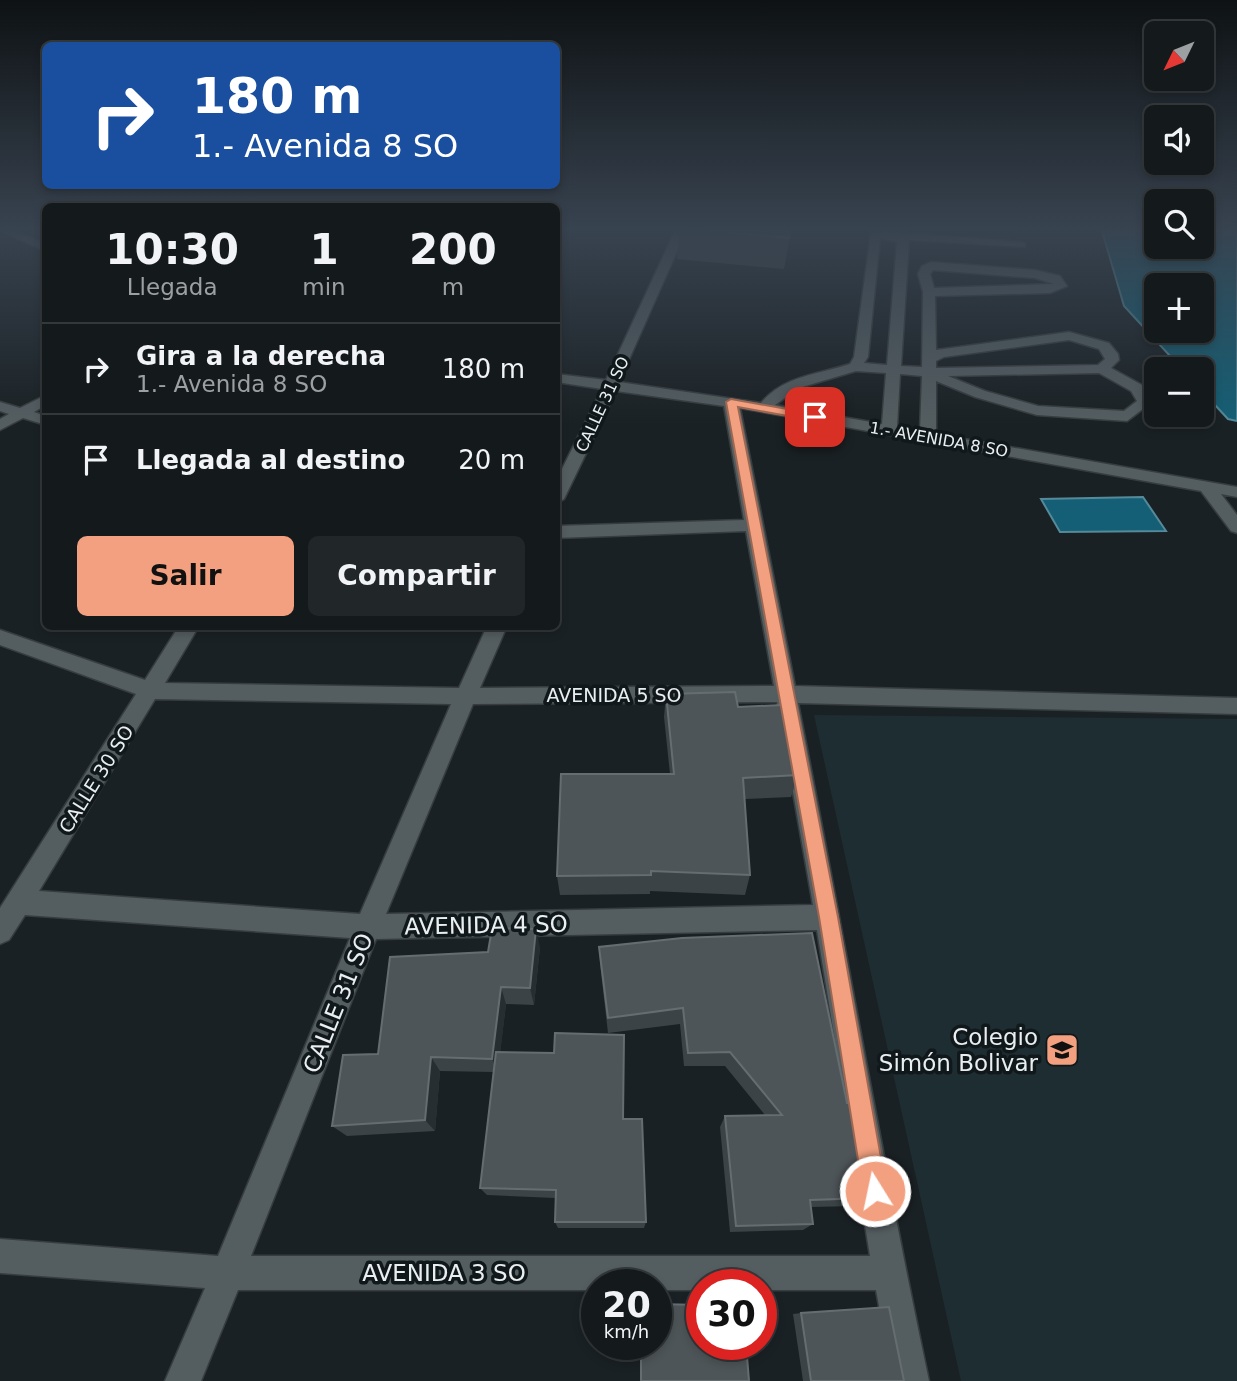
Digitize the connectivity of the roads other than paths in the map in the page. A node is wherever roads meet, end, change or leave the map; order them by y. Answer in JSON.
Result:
{"nodes":[{"id":1,"x":651,"y":295,"type":"edge"},
{"id":2,"x":868,"y":295,"type":"edge"},
{"id":3,"x":900,"y":295,"type":"edge"},
{"id":4,"x":929,"y":295,"type":"edge"},
{"id":5,"x":928,"y":366,"type":"junction"},
{"id":6,"x":855,"y":367,"type":"junction"},
{"id":7,"x":1102,"y":369,"type":"junction"},
{"id":8,"x":895,"y":370,"type":"junction"},
{"id":9,"x":560,"y":380,"type":"edge"},
{"id":10,"x":610,"y":387,"type":"junction"},
{"id":11,"x":42,"y":401,"type":"edge"},
{"id":12,"x":731,"y":402,"type":"junction"},
{"id":13,"x":0,"y":405,"type":"edge"},
{"id":14,"x":765,"y":408,"type":"junction"},
{"id":15,"x":20,"y":414,"type":"junction"},
{"id":16,"x":42,"y":420,"type":"edge"},
{"id":17,"x":0,"y":425,"type":"edge"},
{"id":18,"x":889,"y":430,"type":"junction"},
{"id":19,"x":928,"y":437,"type":"junction"},
{"id":20,"x":1206,"y":486,"type":"junction"},
{"id":21,"x":560,"y":491,"type":"edge"},
{"id":22,"x":1237,"y":492,"type":"edge"},
{"id":23,"x":754,"y":526,"type":"junction"},
{"id":24,"x":1237,"y":527,"type":"edge"},
{"id":25,"x":560,"y":532,"type":"edge"},
{"id":26,"x":187,"y":630,"type":"edge"},
{"id":27,"x":495,"y":630,"type":"edge"},
{"id":28,"x":0,"y":636,"type":"edge"},
{"id":29,"x":152,"y":691,"type":"junction"},
{"id":30,"x":786,"y":694,"type":"junction"},
{"id":31,"x":465,"y":696,"type":"junction"},
{"id":32,"x":1237,"y":706,"type":"edge"},
{"id":33,"x":18,"y":902,"type":"junction"},
{"id":34,"x":828,"y":917,"type":"junction"},
{"id":35,"x":369,"y":927,"type":"junction"},
{"id":36,"x":0,"y":931,"type":"edge"},
{"id":37,"x":0,"y":1256,"type":"edge"},
{"id":38,"x":229,"y":1273,"type":"junction"},
{"id":39,"x":889,"y":1273,"type":"junction"},
{"id":40,"x":183,"y":1381,"type":"edge"},
{"id":41,"x":911,"y":1381,"type":"edge"}],
"edges":[{"from":1,"to":10,"type":"street","name":"CALLE 31 SO"},
{"from":2,"to":6,"type":"street"},
{"from":3,"to":8,"type":"street"},
{"from":4,"to":5,"type":"street"},
{"from":5,"to":7,"type":"street"},
{"from":5,"to":7,"type":"street"},
{"from":5,"to":7,"type":"street"},
{"from":5,"to":8,"type":"street"},
{"from":5,"to":19,"type":"street"},
{"from":6,"to":8,"type":"street"},
{"from":6,"to":14,"type":"street"},
{"from":8,"to":18,"type":"street"},
{"from":9,"to":10,"type":"street","name":"1.- AVENIDA 8 SO"},
{"from":10,"to":12,"type":"street","name":"1.- AVENIDA 8 SO"},
{"from":10,"to":21,"type":"street","name":"CALLE 31 SO"},
{"from":11,"to":15,"type":"street"},
{"from":12,"to":14,"type":"street","name":"1.- AVENIDA 8 SO"},
{"from":12,"to":23,"type":"street"},
{"from":13,"to":15,"type":"street"},
{"from":14,"to":18,"type":"street","name":"1.- AVENIDA 8 SO"},
{"from":15,"to":16,"type":"street"},
{"from":15,"to":17,"type":"street"},
{"from":18,"to":19,"type":"street","name":"1.- AVENIDA 8 SO"},
{"from":19,"to":20,"type":"street","name":"1.- AVENIDA 8 SO"},
{"from":20,"to":22,"type":"street","name":"1.- AVENIDA 8 SO"},
{"from":20,"to":24,"type":"street"},
{"from":23,"to":25,"type":"street"},
{"from":23,"to":30,"type":"street"},
{"from":26,"to":29,"type":"street","name":"CALLE 30 SO"},
{"from":27,"to":31,"type":"street","name":"CALLE 31 SO"},
{"from":28,"to":29,"type":"street","name":"AVENIDA 5 SO"},
{"from":29,"to":31,"type":"street","name":"AVENIDA 5 SO"},
{"from":29,"to":33,"type":"street","name":"CALLE 30 SO"},
{"from":30,"to":31,"type":"street","name":"AVENIDA 5 SO"},
{"from":30,"to":32,"type":"street","name":"AVENIDA 5 SO"},
{"from":30,"to":34,"type":"street"},
{"from":31,"to":35,"type":"street","name":"CALLE 31 SO"},
{"from":33,"to":35,"type":"street","name":"AVENIDA 4 SO"},
{"from":33,"to":36,"type":"street","name":"CALLE 30 SO"},
{"from":34,"to":35,"type":"street","name":"AVENIDA 4 SO"},
{"from":34,"to":39,"type":"street"},
{"from":35,"to":38,"type":"street","name":"CALLE 31 SO"},
{"from":37,"to":38,"type":"street","name":"AVENIDA 3 SO"},
{"from":38,"to":39,"type":"street","name":"AVENIDA 3 SO"},
{"from":38,"to":40,"type":"street","name":"CALLE 31 SO"},
{"from":39,"to":41,"type":"street"}]}
